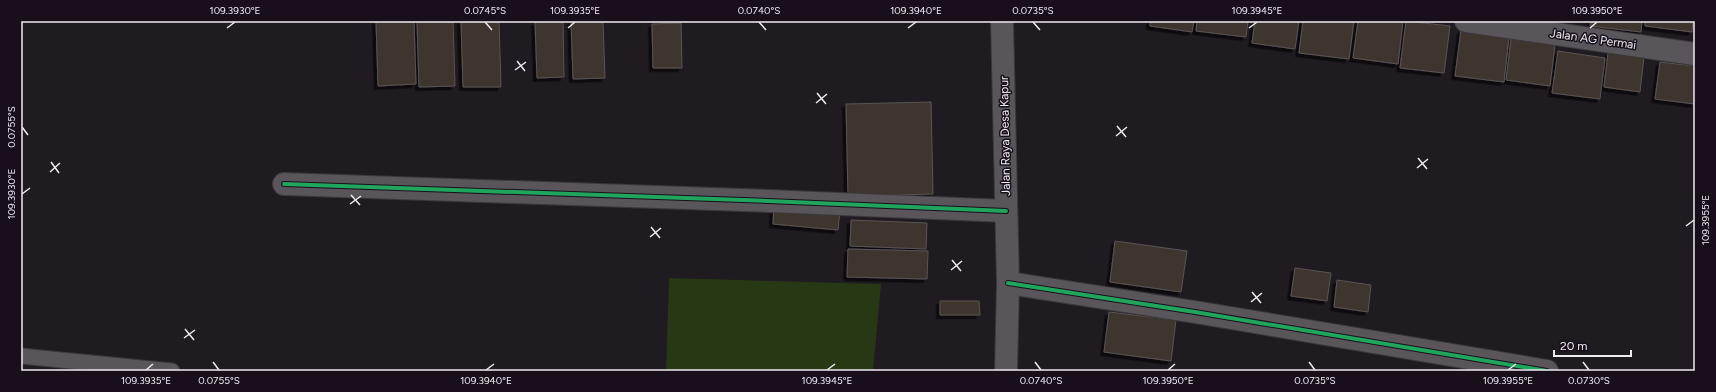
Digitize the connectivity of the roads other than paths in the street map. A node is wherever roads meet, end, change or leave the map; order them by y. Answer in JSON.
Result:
{"nodes":[{"id":1,"x":1002,"y":21,"type":"edge"},
{"id":2,"x":1466,"y":21,"type":"edge"},
{"id":3,"x":1695,"y":54,"type":"edge"},
{"id":4,"x":284,"y":184,"type":"dead end"},
{"id":5,"x":1006,"y":211,"type":"junction"},
{"id":6,"x":1008,"y":283,"type":"junction"},
{"id":7,"x":21,"y":356,"type":"edge"},
{"id":8,"x":172,"y":371,"type":"edge"},
{"id":9,"x":1006,"y":371,"type":"edge"},
{"id":10,"x":1547,"y":371,"type":"edge"}],
"edges":[{"from":1,"to":5,"type":"street","name":"Jalan Raya Desa Kapur"},
{"from":2,"to":3,"type":"street","name":"Jalan AG Permai"},
{"from":4,"to":5,"type":"street"},
{"from":5,"to":6,"type":"street","name":"Jalan Raya Desa Kapur"},
{"from":6,"to":9,"type":"street","name":"Jalan Raya Desa Kapur"},
{"from":6,"to":10,"type":"street"},
{"from":7,"to":8,"type":"lane"}]}
